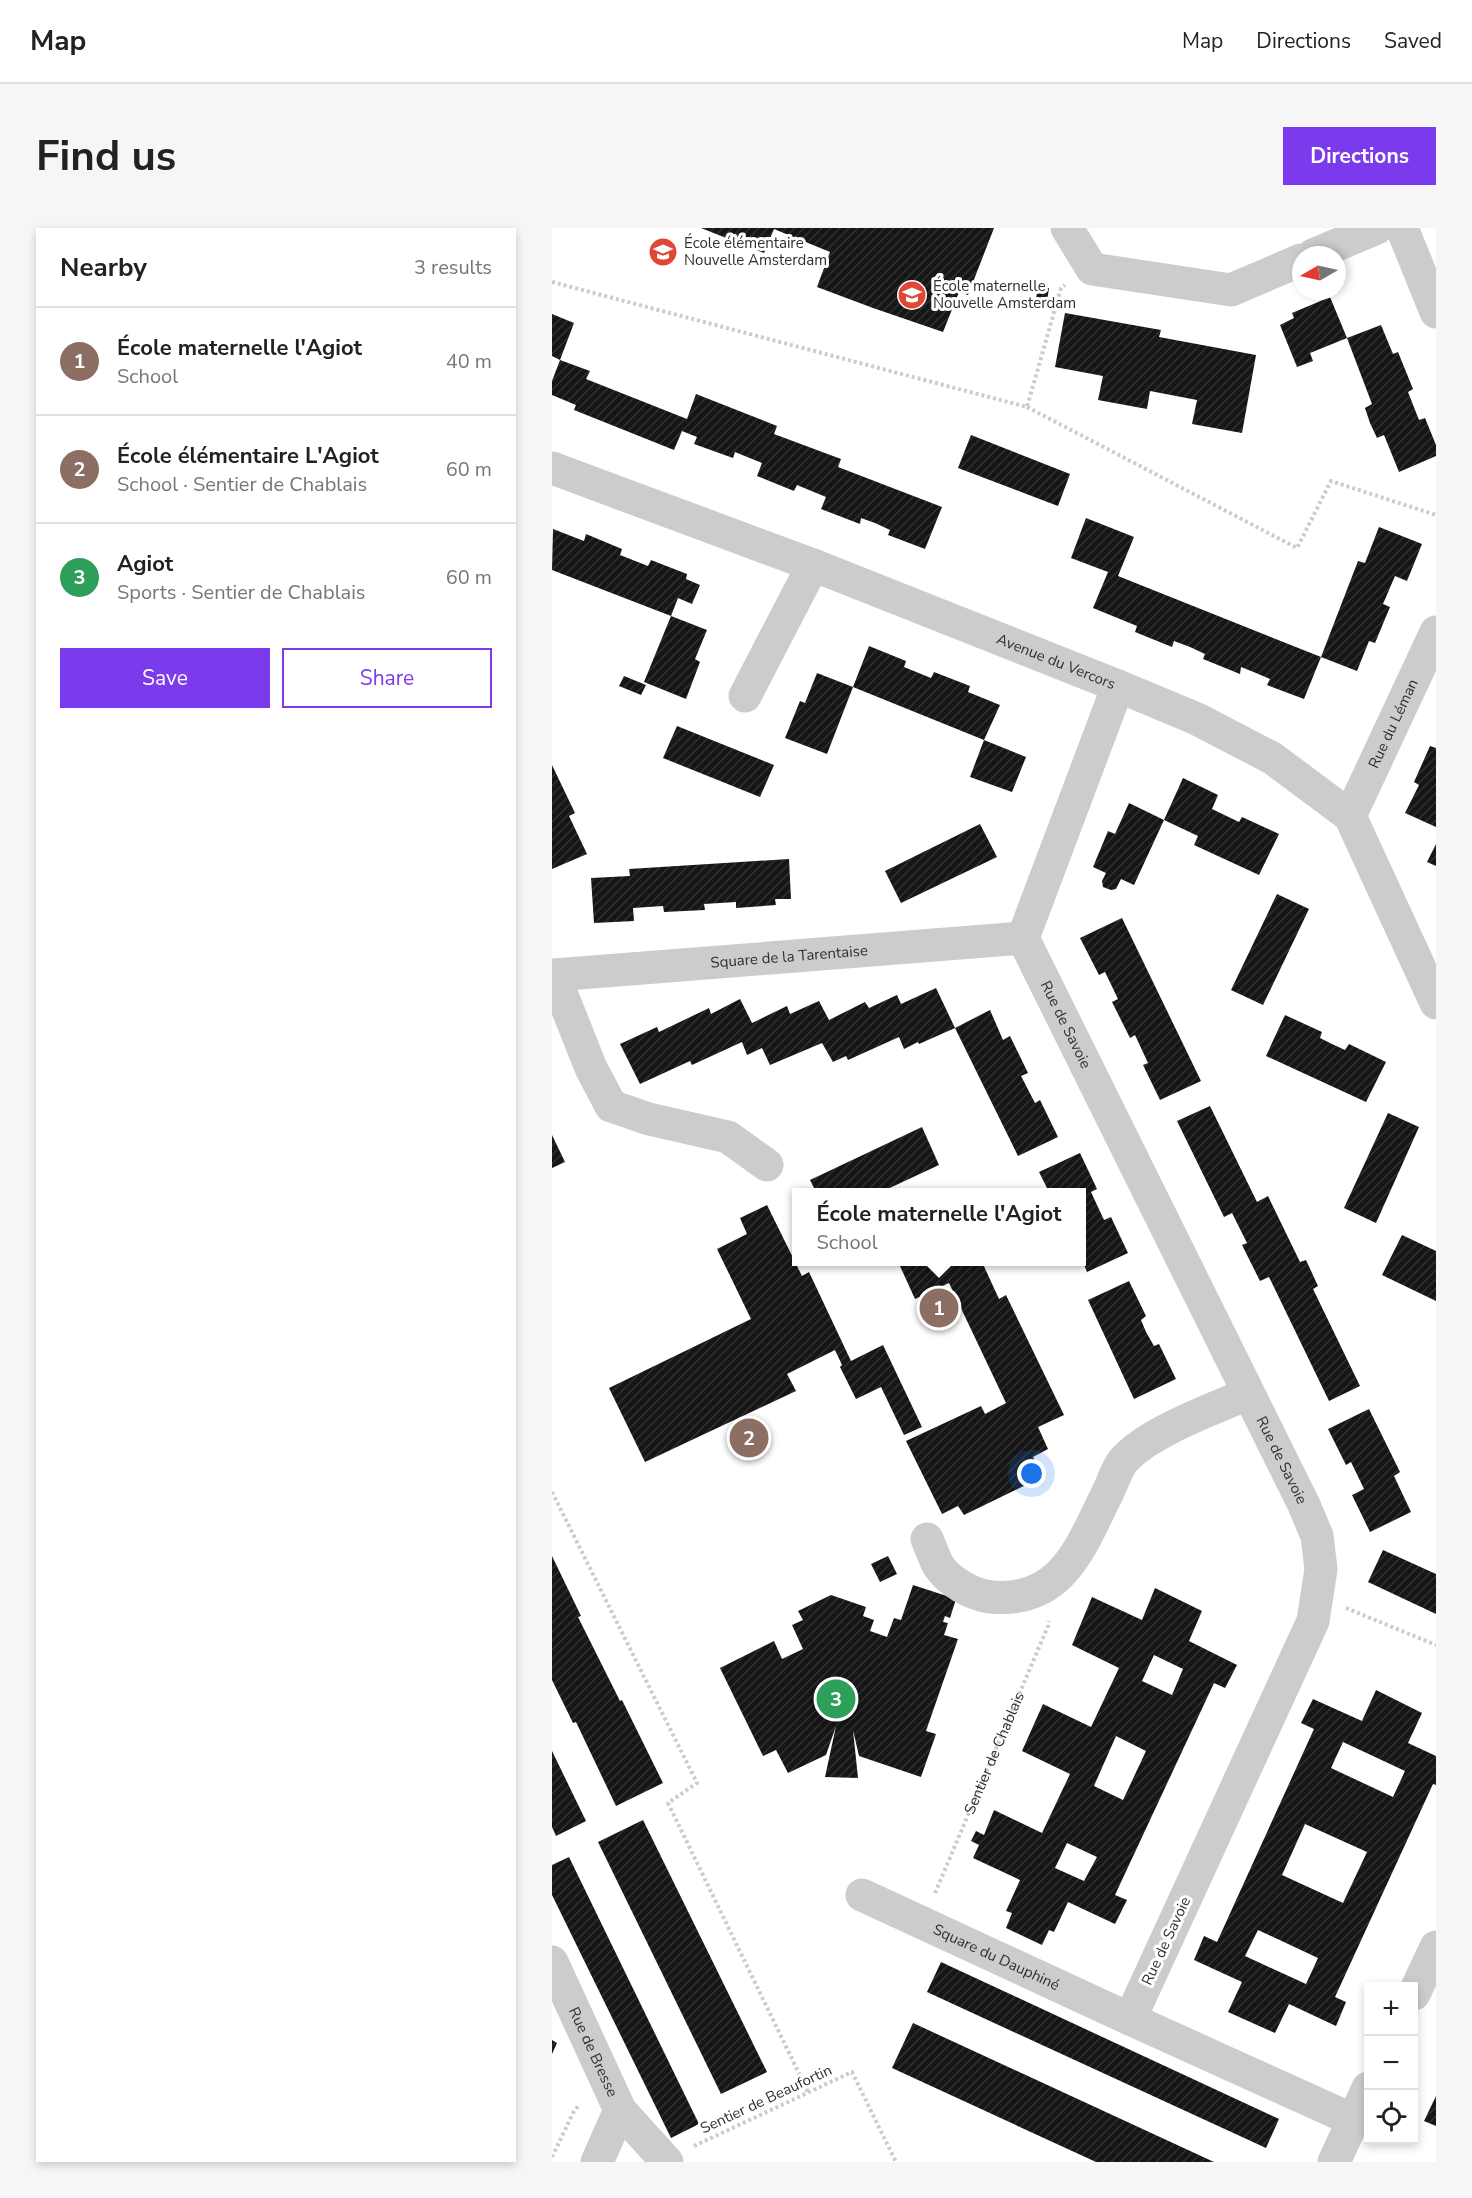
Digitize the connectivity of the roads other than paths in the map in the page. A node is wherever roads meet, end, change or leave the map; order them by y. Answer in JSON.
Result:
{"nodes":[{"id":1,"x":1067,"y":228,"type":"edge"},
{"id":2,"x":1377,"y":228,"type":"edge"},
{"id":3,"x":1402,"y":228,"type":"edge"},
{"id":4,"x":1334,"y":246,"type":"edge"},
{"id":5,"x":1292,"y":264,"type":"edge"},
{"id":6,"x":1436,"y":312,"type":"edge"},
{"id":7,"x":552,"y":468,"type":"edge"},
{"id":8,"x":813,"y":565,"type":"junction"},
{"id":9,"x":1436,"y":632,"type":"edge"},
{"id":10,"x":1118,"y":686,"type":"junction"},
{"id":11,"x":745,"y":696,"type":"dead end"},
{"id":12,"x":1350,"y":816,"type":"junction"},
{"id":13,"x":1023,"y":938,"type":"junction"},
{"id":14,"x":553,"y":973,"type":"edge"},
{"id":15,"x":1436,"y":1003,"type":"edge"},
{"id":16,"x":767,"y":1165,"type":"dead end"},
{"id":17,"x":1247,"y":1394,"type":"junction"},
{"id":18,"x":927,"y":1539,"type":"dead end"},
{"id":19,"x":862,"y":1895,"type":"dead end"},
{"id":20,"x":1436,"y":1947,"type":"edge"},
{"id":21,"x":553,"y":1967,"type":"edge"},
{"id":22,"x":1418,"y":1984,"type":"edge"},
{"id":23,"x":1130,"y":2019,"type":"junction"},
{"id":24,"x":1367,"y":2090,"type":"edge"},
{"id":25,"x":620,"y":2110,"type":"junction"},
{"id":26,"x":1353,"y":2120,"type":"junction"},
{"id":27,"x":665,"y":2161,"type":"edge"},
{"id":28,"x":597,"y":2162,"type":"edge"},
{"id":29,"x":1334,"y":2162,"type":"edge"}],
"edges":[{"from":1,"to":5,"type":"street"},
{"from":2,"to":4,"type":"street"},
{"from":3,"to":6,"type":"street"},
{"from":7,"to":8,"type":"street","name":"Avenue du Vercors"},
{"from":8,"to":10,"type":"street","name":"Avenue du Vercors"},
{"from":8,"to":11,"type":"street"},
{"from":9,"to":12,"type":"street","name":"Rue du Léman"},
{"from":10,"to":12,"type":"street","name":"Avenue du Vercors"},
{"from":10,"to":13,"type":"street"},
{"from":12,"to":15,"type":"street","name":"Avenue du Vercors"},
{"from":13,"to":14,"type":"street","name":"Square de la Tarentaise"},
{"from":13,"to":17,"type":"street","name":"Rue de Savoie"},
{"from":14,"to":16,"type":"street","name":"Square de la Tarentaise"},
{"from":17,"to":18,"type":"street"},
{"from":17,"to":23,"type":"street","name":"Rue de Savoie"},
{"from":19,"to":23,"type":"street","name":"Square du Dauphiné"},
{"from":20,"to":22,"type":"street"},
{"from":21,"to":25,"type":"street","name":"Rue de Bresse"},
{"from":23,"to":26,"type":"street"},
{"from":24,"to":26,"type":"street"},
{"from":25,"to":27,"type":"street","name":"Rue de Bresse"},
{"from":25,"to":28,"type":"street"},
{"from":26,"to":29,"type":"street"}]}
